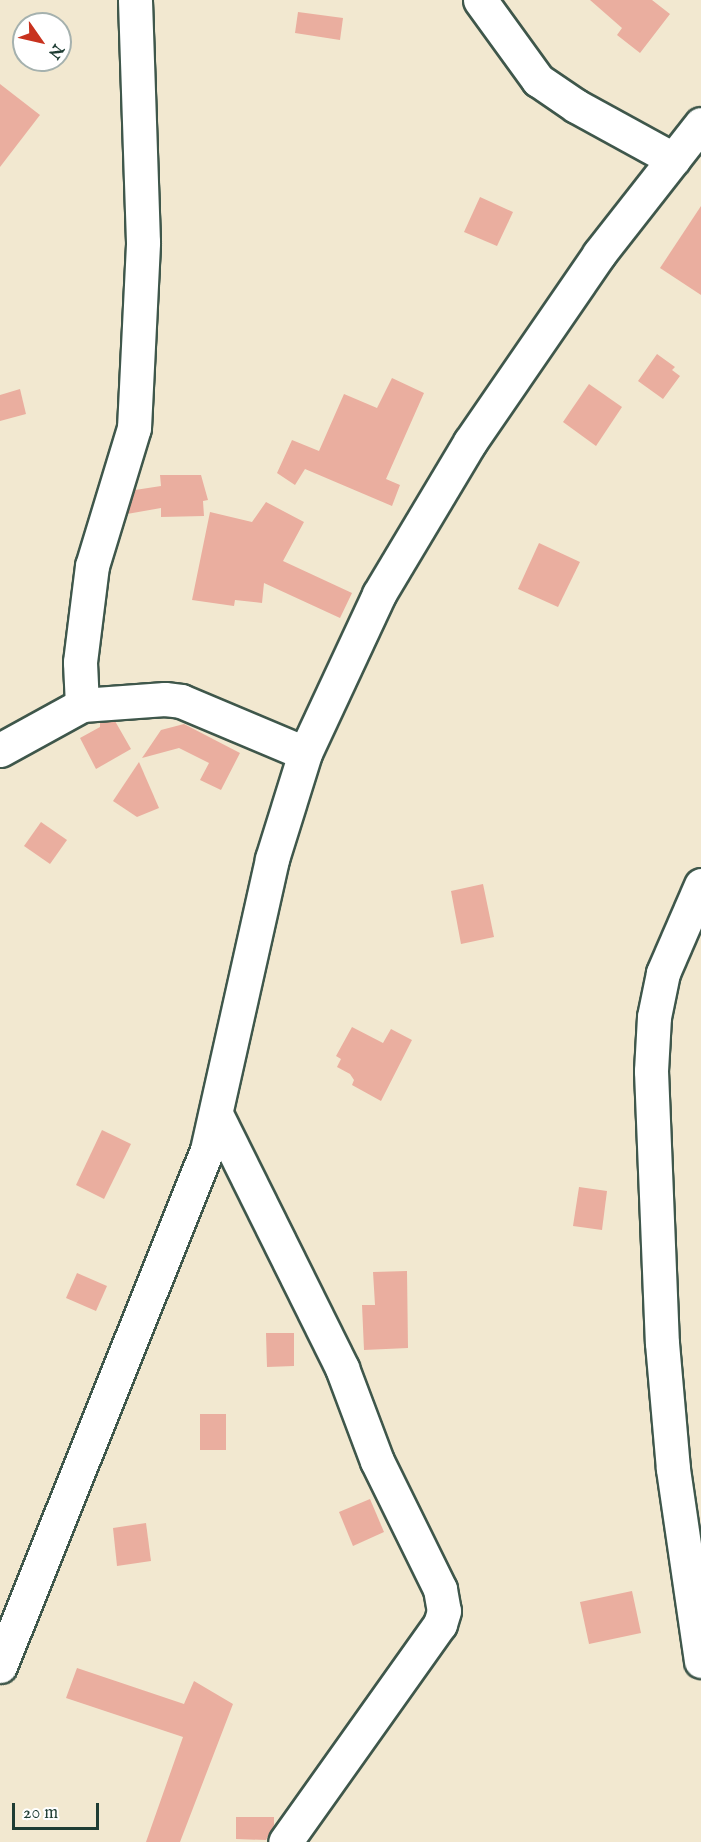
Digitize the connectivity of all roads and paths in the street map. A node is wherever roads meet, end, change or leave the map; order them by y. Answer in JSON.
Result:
{"nodes":[{"id":1,"x":135,"y":0,"type":"edge"},
{"id":2,"x":480,"y":0,"type":"edge"},
{"id":3,"x":701,"y":124,"type":"edge"},
{"id":4,"x":673,"y":159,"type":"junction"},
{"id":5,"x":82,"y":705,"type":"junction"},
{"id":6,"x":0,"y":750,"type":"edge"},
{"id":7,"x":305,"y":753,"type":"junction"},
{"id":8,"x":701,"y":885,"type":"edge"},
{"id":9,"x":216,"y":1114,"type":"junction"},
{"id":10,"x":701,"y":1661,"type":"edge"},
{"id":11,"x":0,"y":1666,"type":"edge"},
{"id":12,"x":285,"y":1842,"type":"edge"}],
"edges":[{"from":1,"to":5,"type":"street"},
{"from":2,"to":4,"type":"street"},
{"from":3,"to":4,"type":"street"},
{"from":4,"to":7,"type":"street"},
{"from":5,"to":6,"type":"street"},
{"from":5,"to":7,"type":"street"},
{"from":7,"to":9,"type":"street"},
{"from":8,"to":10,"type":"street"},
{"from":9,"to":11,"type":"street"},
{"from":9,"to":12,"type":"street"}]}
